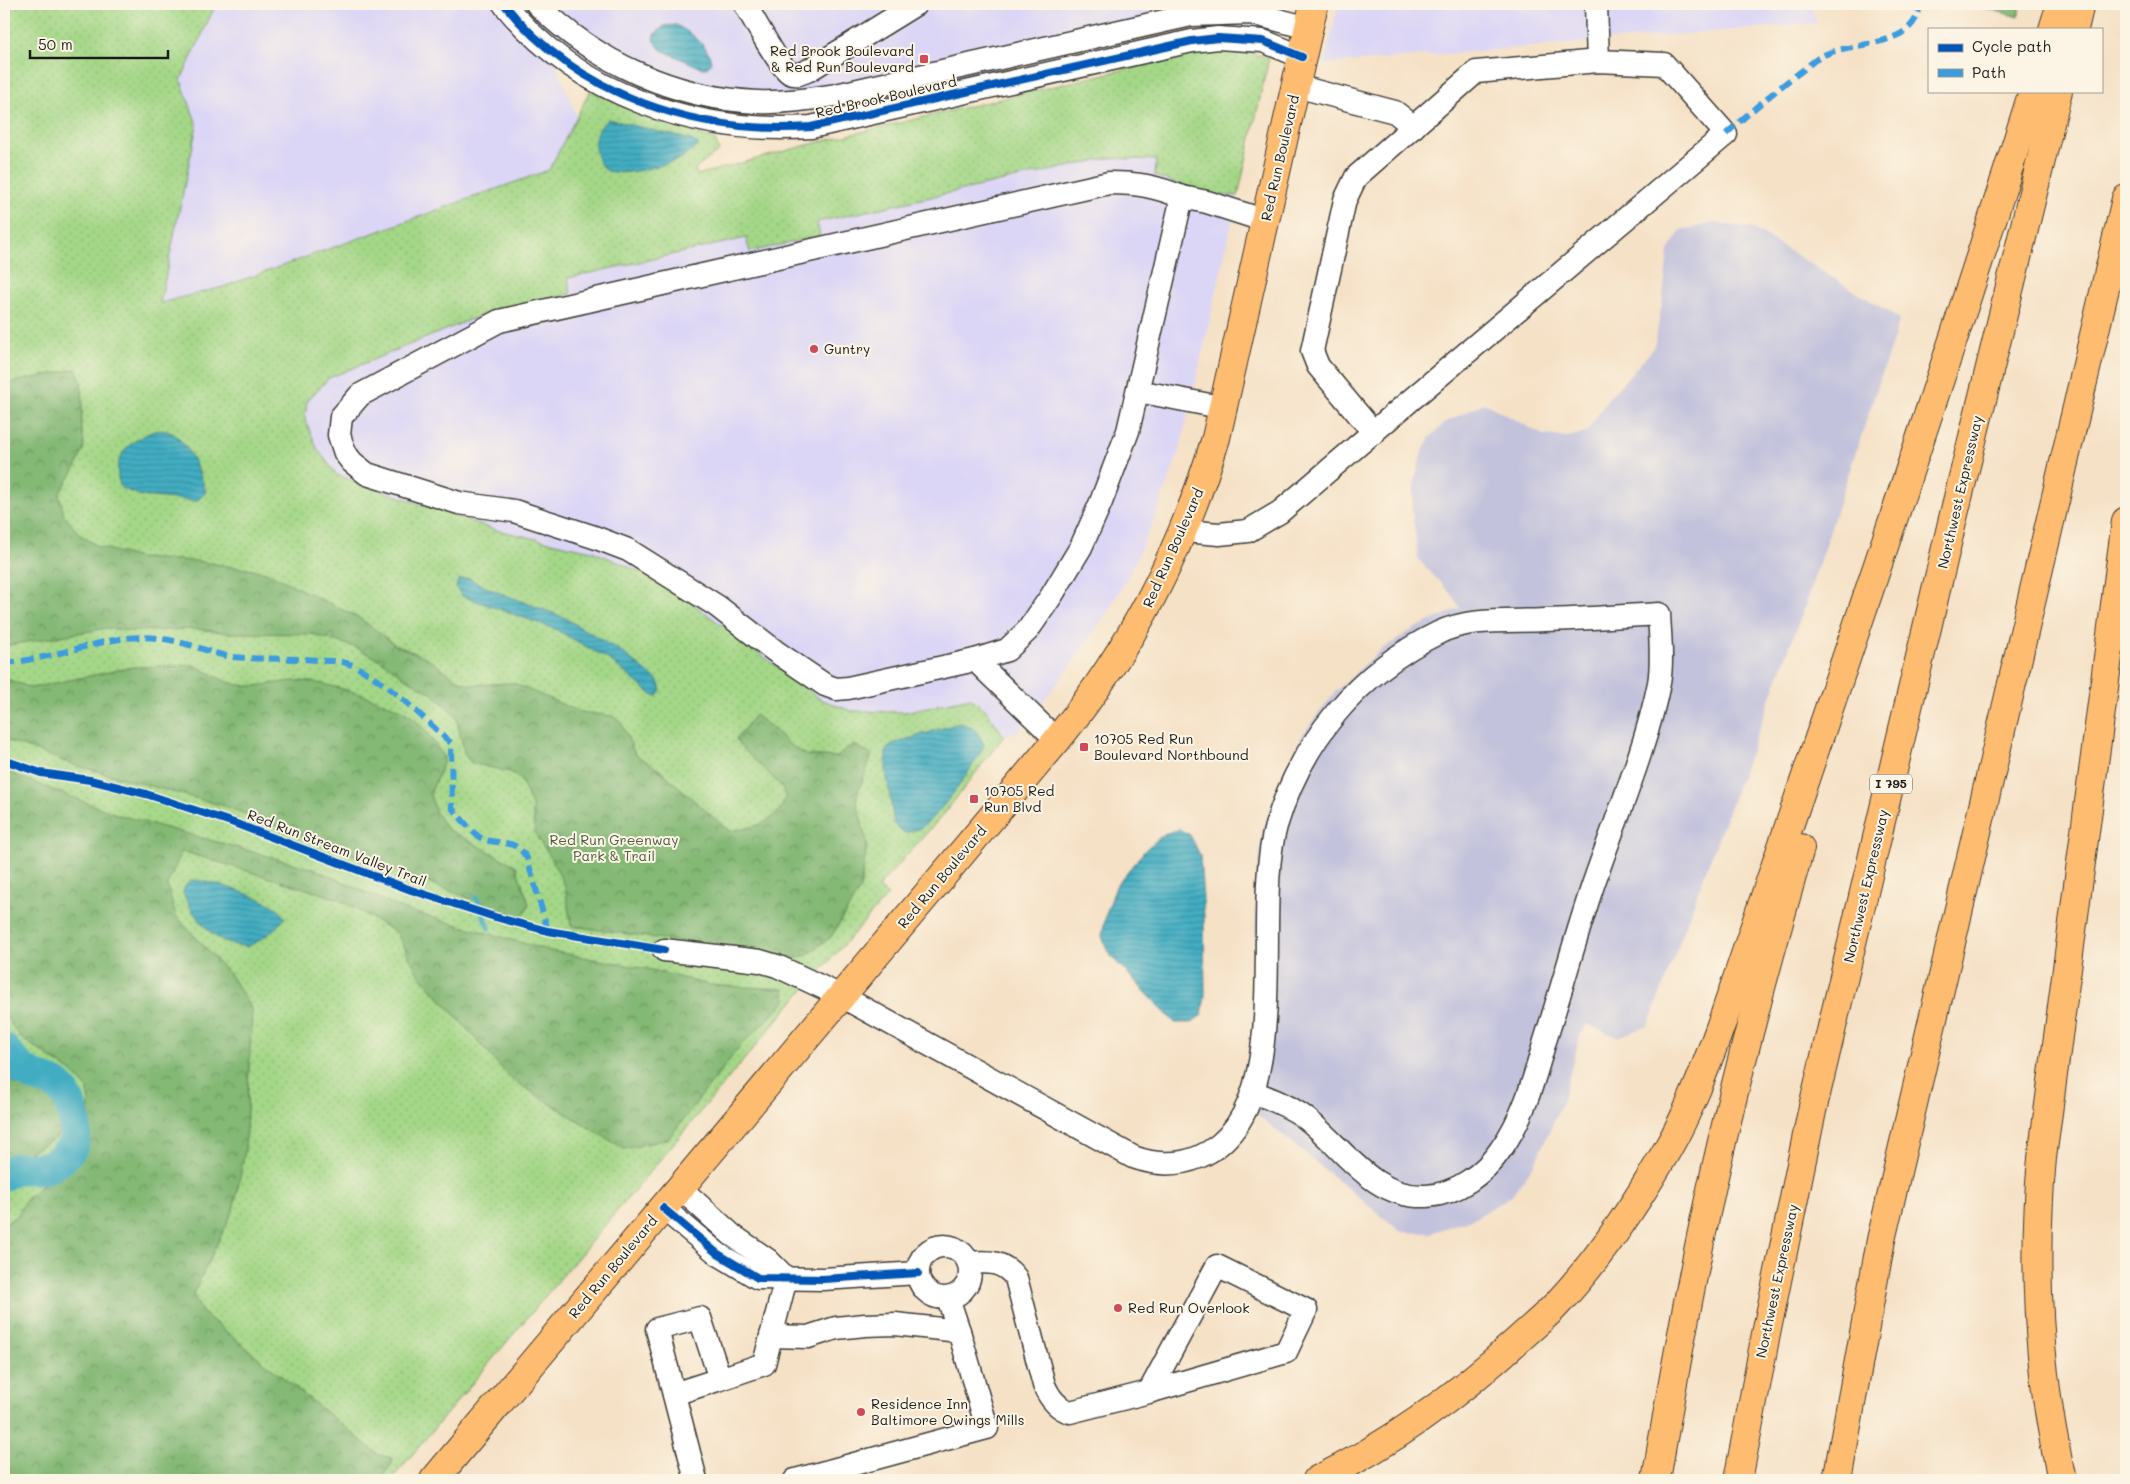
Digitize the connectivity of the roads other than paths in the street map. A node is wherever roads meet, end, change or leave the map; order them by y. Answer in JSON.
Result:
{"nodes":[{"id":1,"x":504,"y":4,"type":"edge"},
{"id":2,"x":745,"y":4,"type":"edge"},
{"id":3,"x":916,"y":4,"type":"edge"},
{"id":4,"x":1596,"y":4,"type":"edge"},
{"id":5,"x":2061,"y":4,"type":"edge"},
{"id":6,"x":2080,"y":4,"type":"edge"},
{"id":7,"x":543,"y":10,"type":"edge"},
{"id":8,"x":1311,"y":16,"type":"edge"},
{"id":9,"x":2053,"y":28,"type":"edge"},
{"id":10,"x":2074,"y":28,"type":"edge"},
{"id":11,"x":533,"y":33,"type":"junction"},
{"id":12,"x":1302,"y":57,"type":"junction"},
{"id":13,"x":1598,"y":61,"type":"junction"},
{"id":14,"x":1296,"y":86,"type":"junction"},
{"id":15,"x":2033,"y":92,"type":"edge"},
{"id":16,"x":2058,"y":92,"type":"edge"},
{"id":17,"x":1414,"y":127,"type":"junction"},
{"id":18,"x":1182,"y":197,"type":"junction"},
{"id":19,"x":2126,"y":199,"type":"edge"},
{"id":20,"x":1266,"y":221,"type":"junction"},
{"id":21,"x":1138,"y":391,"type":"junction"},
{"id":22,"x":1224,"y":408,"type":"junction"},
{"id":23,"x":1374,"y":433,"type":"junction"},
{"id":24,"x":1902,"y":496,"type":"junction"},
{"id":25,"x":2126,"y":521,"type":"edge"},
{"id":26,"x":1184,"y":531,"type":"junction"},
{"id":27,"x":976,"y":660,"type":"junction"},
{"id":28,"x":1057,"y":740,"type":"junction"},
{"id":29,"x":664,"y":950,"type":"dead end"},
{"id":30,"x":841,"y":996,"type":"junction"},
{"id":31,"x":1253,"y":1092,"type":"junction"},
{"id":32,"x":672,"y":1198,"type":"junction"},
{"id":33,"x":969,"y":1263,"type":"junction"},
{"id":34,"x":918,"y":1273,"type":"junction"},
{"id":35,"x":786,"y":1278,"type":"junction"},
{"id":36,"x":948,"y":1298,"type":"junction"},
{"id":37,"x":959,"y":1331,"type":"junction"},
{"id":38,"x":771,"y":1336,"type":"junction"},
{"id":39,"x":720,"y":1379,"type":"junction"},
{"id":40,"x":1148,"y":1392,"type":"junction"},
{"id":41,"x":674,"y":1394,"type":"junction"},
{"id":42,"x":434,"y":1480,"type":"edge"},
{"id":43,"x":696,"y":1480,"type":"edge"},
{"id":44,"x":795,"y":1480,"type":"edge"},
{"id":45,"x":1317,"y":1480,"type":"edge"},
{"id":46,"x":1656,"y":1480,"type":"edge"},
{"id":47,"x":1738,"y":1480,"type":"edge"},
{"id":48,"x":1836,"y":1480,"type":"edge"},
{"id":49,"x":2062,"y":1480,"type":"edge"}],
"edges":[{"from":1,"to":11,"type":"street","name":"Red Brook Boulevard"},
{"from":2,"to":3,"type":"street"},
{"from":4,"to":13,"type":"street"},
{"from":5,"to":9,"type":"main road"},
{"from":6,"to":10,"type":"main road"},
{"from":7,"to":8,"type":"street","name":"Red Brook Boulevard"},
{"from":7,"to":11,"type":"street"},
{"from":8,"to":12,"type":"main road","name":"Red Run Boulevard"},
{"from":11,"to":12,"type":"street","name":"Red Brook Boulevard"},
{"from":12,"to":14,"type":"main road","name":"Red Run Boulevard"},
{"from":13,"to":17,"type":"street"},
{"from":13,"to":23,"type":"street"},
{"from":14,"to":17,"type":"street"},
{"from":14,"to":20,"type":"main road","name":"Red Run Boulevard"},
{"from":15,"to":24,"type":"main road"},
{"from":16,"to":47,"type":"main road","name":"Northwest Expressway","number":"I 795"},
{"from":17,"to":23,"type":"street"},
{"from":18,"to":20,"type":"street"},
{"from":18,"to":21,"type":"street"},
{"from":18,"to":27,"type":"street"},
{"from":19,"to":48,"type":"main road"},
{"from":20,"to":22,"type":"main road","name":"Red Run Boulevard"},
{"from":21,"to":22,"type":"street"},
{"from":21,"to":27,"type":"street"},
{"from":22,"to":26,"type":"main road","name":"Red Run Boulevard"},
{"from":23,"to":26,"type":"street"},
{"from":24,"to":45,"type":"main road"},
{"from":24,"to":46,"type":"main road"},
{"from":25,"to":49,"type":"main road"},
{"from":26,"to":28,"type":"main road","name":"Red Run Boulevard"},
{"from":27,"to":28,"type":"street"},
{"from":28,"to":30,"type":"main road","name":"Red Run Boulevard"},
{"from":29,"to":30,"type":"street"},
{"from":30,"to":31,"type":"street"},
{"from":30,"to":32,"type":"main road","name":"Red Run Boulevard"},
{"from":31,"to":31,"type":"street"},
{"from":32,"to":35,"type":"street"},
{"from":32,"to":42,"type":"main road","name":"Red Run Boulevard"},
{"from":33,"to":34,"type":"street"},
{"from":33,"to":36,"type":"street"},
{"from":33,"to":40,"type":"street"},
{"from":34,"to":35,"type":"street"},
{"from":34,"to":36,"type":"street"},
{"from":35,"to":38,"type":"street"},
{"from":36,"to":37,"type":"street"},
{"from":37,"to":38,"type":"street"},
{"from":37,"to":44,"type":"street"},
{"from":38,"to":39,"type":"street"},
{"from":39,"to":41,"type":"street"},
{"from":39,"to":41,"type":"street"},
{"from":40,"to":40,"type":"street"},
{"from":41,"to":43,"type":"street"}]}
